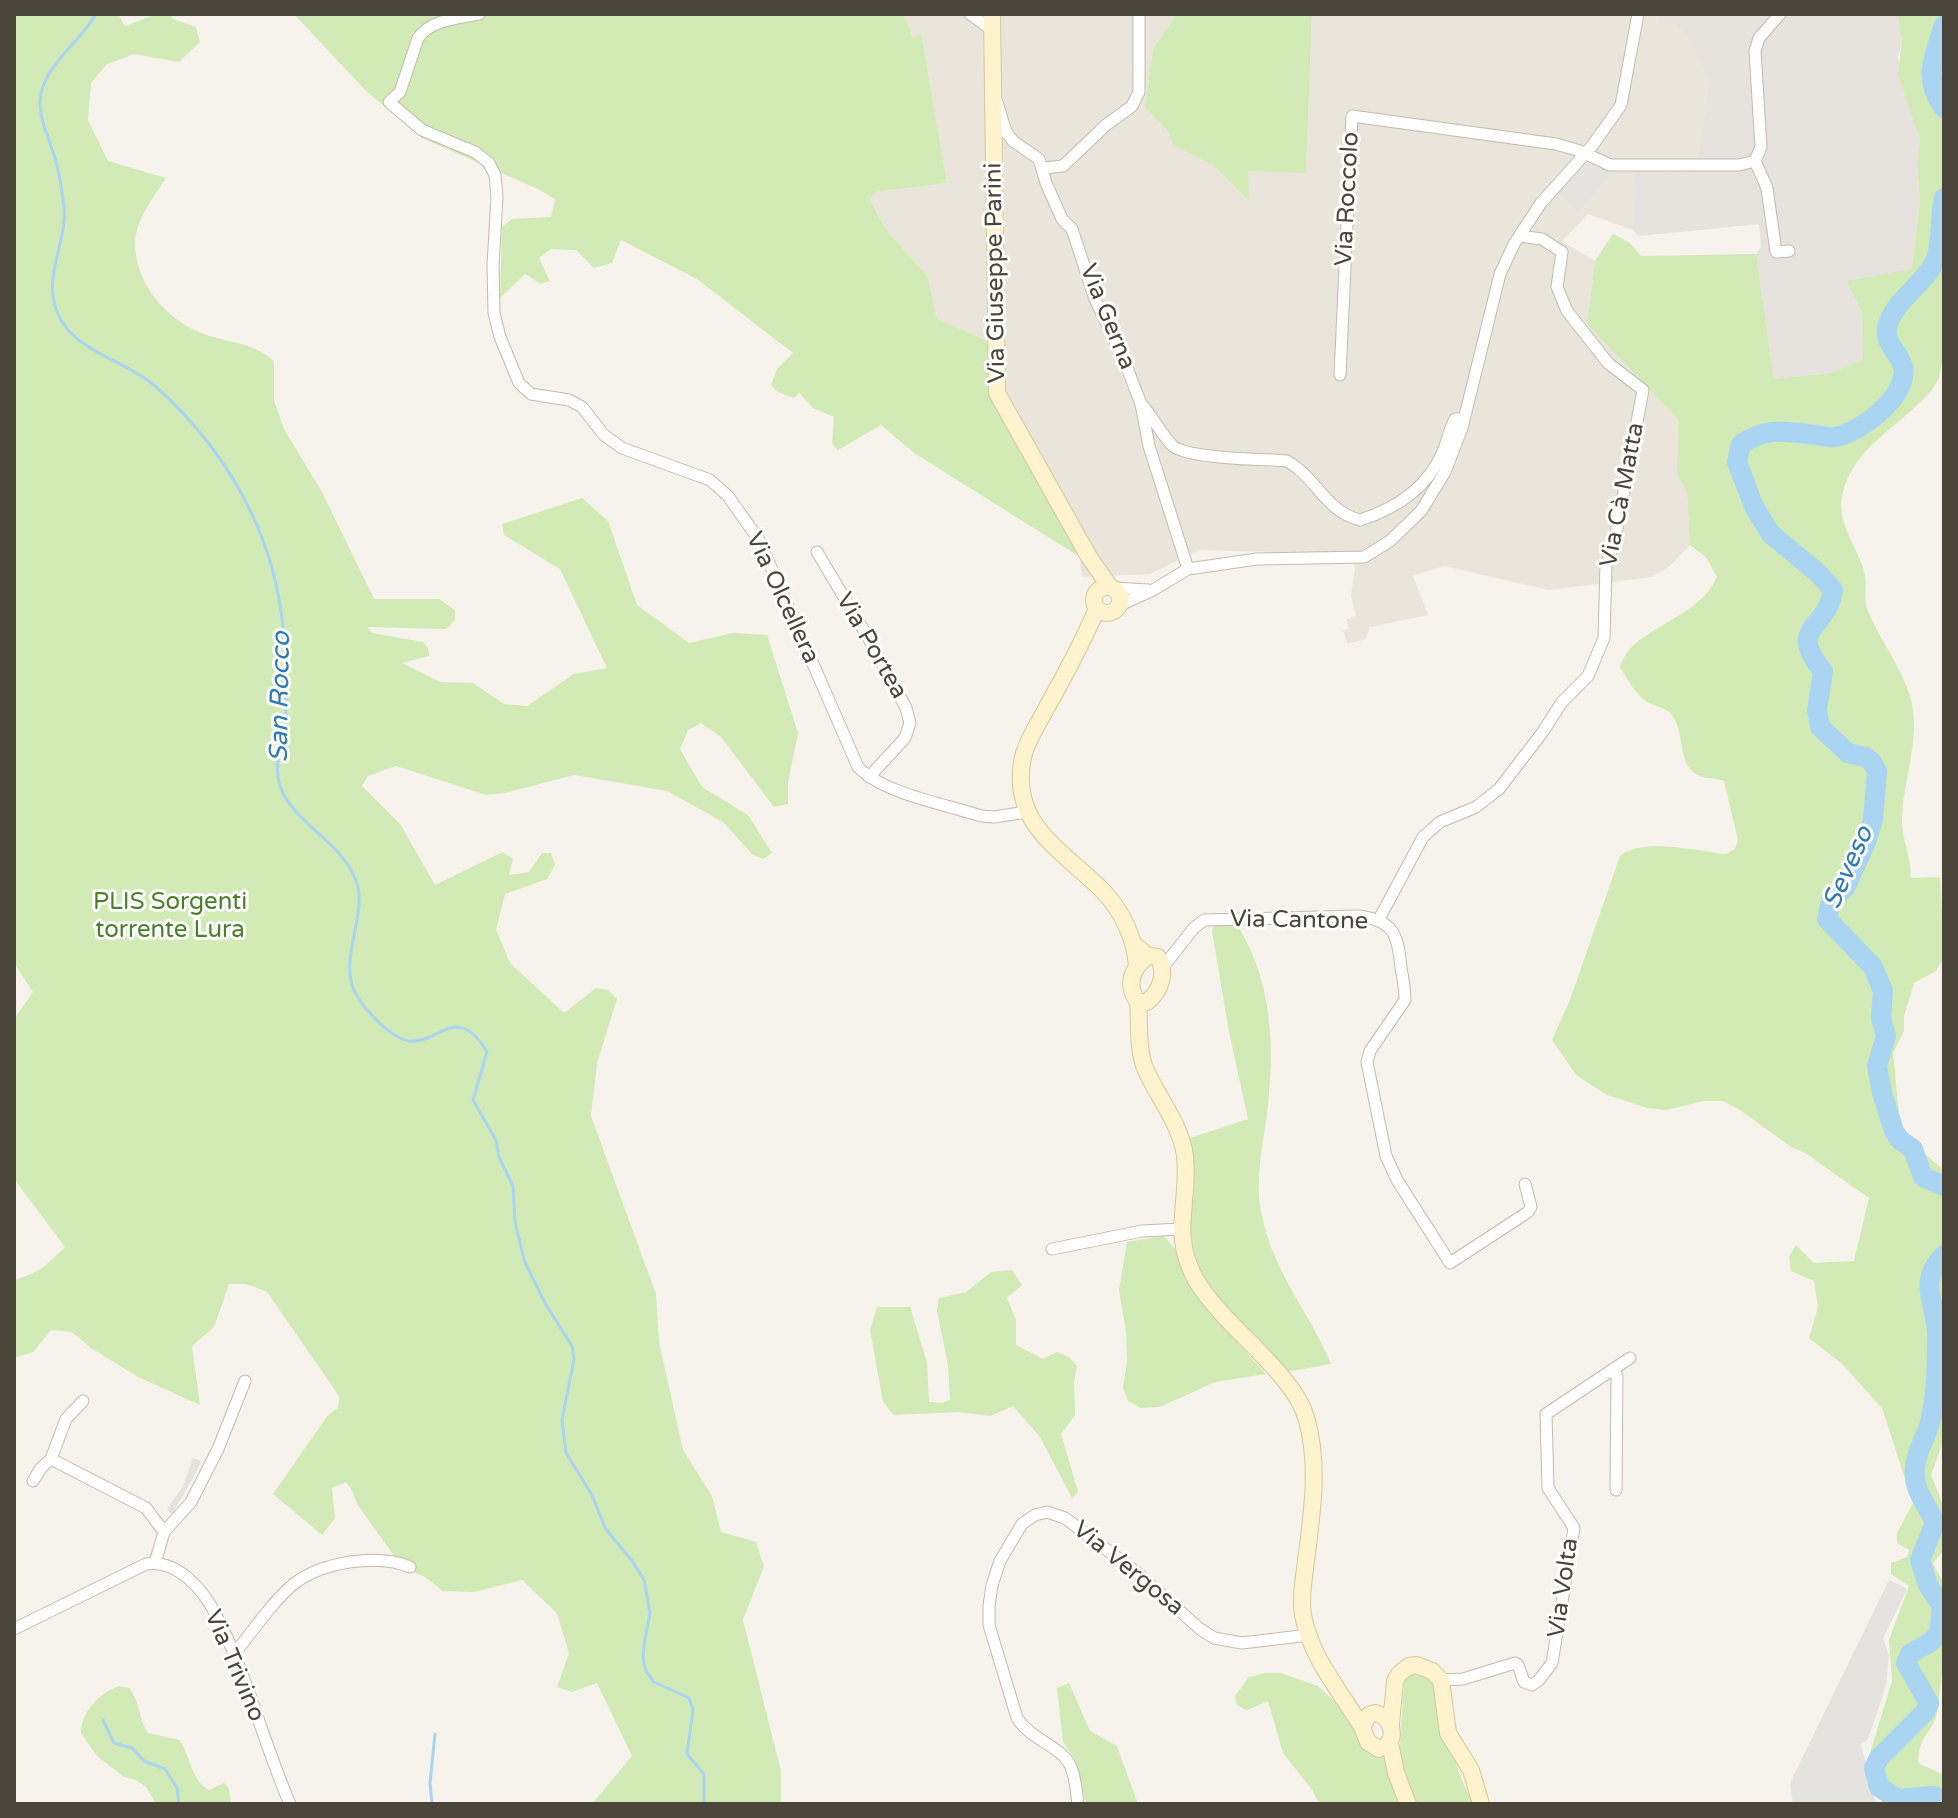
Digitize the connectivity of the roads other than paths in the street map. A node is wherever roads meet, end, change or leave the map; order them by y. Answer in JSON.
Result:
{"nodes":[{"id":1,"x":479,"y":14,"type":"edge"},
{"id":2,"x":970,"y":14,"type":"edge"},
{"id":3,"x":1139,"y":14,"type":"edge"},
{"id":4,"x":1638,"y":14,"type":"edge"},
{"id":5,"x":1780,"y":14,"type":"edge"},
{"id":6,"x":992,"y":21,"type":"edge"},
{"id":7,"x":992,"y":86,"type":"junction"},
{"id":8,"x":1585,"y":154,"type":"junction"},
{"id":9,"x":1755,"y":161,"type":"junction"},
{"id":10,"x":1044,"y":168,"type":"junction"},
{"id":11,"x":1519,"y":236,"type":"junction"},
{"id":12,"x":1789,"y":251,"type":"dead end"},
{"id":13,"x":1340,"y":375,"type":"dead end"},
{"id":14,"x":1141,"y":404,"type":"junction"},
{"id":15,"x":1464,"y":419,"type":"junction"},
{"id":16,"x":817,"y":552,"type":"dead end"},
{"id":17,"x":1188,"y":569,"type":"junction"},
{"id":18,"x":1153,"y":590,"type":"junction"},
{"id":19,"x":1108,"y":599,"type":"junction"},
{"id":20,"x":869,"y":777,"type":"junction"},
{"id":21,"x":1027,"y":812,"type":"junction"},
{"id":22,"x":1384,"y":924,"type":"junction"},
{"id":23,"x":1152,"y":957,"type":"junction"},
{"id":24,"x":1145,"y":1000,"type":"junction"},
{"id":25,"x":1525,"y":1184,"type":"dead end"},
{"id":26,"x":1181,"y":1229,"type":"junction"},
{"id":27,"x":1052,"y":1249,"type":"dead end"},
{"id":28,"x":1630,"y":1358,"type":"dead end"},
{"id":29,"x":1612,"y":1370,"type":"junction"},
{"id":30,"x":245,"y":1381,"type":"dead end"},
{"id":31,"x":83,"y":1401,"type":"dead end"},
{"id":32,"x":51,"y":1459,"type":"junction"},
{"id":33,"x":33,"y":1481,"type":"dead end"},
{"id":34,"x":1616,"y":1490,"type":"dead end"},
{"id":35,"x":164,"y":1532,"type":"junction"},
{"id":36,"x":155,"y":1563,"type":"junction"},
{"id":37,"x":410,"y":1567,"type":"dead end"},
{"id":38,"x":14,"y":1629,"type":"edge"},
{"id":39,"x":1309,"y":1635,"type":"junction"},
{"id":40,"x":233,"y":1655,"type":"junction"},
{"id":41,"x":1441,"y":1680,"type":"junction"},
{"id":42,"x":1379,"y":1716,"type":"junction"},
{"id":43,"x":1384,"y":1746,"type":"junction"},
{"id":44,"x":290,"y":1804,"type":"edge"},
{"id":45,"x":1078,"y":1804,"type":"edge"},
{"id":46,"x":1408,"y":1804,"type":"edge"},
{"id":47,"x":1481,"y":1804,"type":"edge"}],
"edges":[{"from":1,"to":20,"type":"street","name":"Via Olcellera"},
{"from":2,"to":6,"type":"street"},
{"from":3,"to":10,"type":"street"},
{"from":4,"to":8,"type":"street"},
{"from":5,"to":9,"type":"street"},
{"from":6,"to":7,"type":"street","name":"Via Giuseppe Parini"},
{"from":7,"to":10,"type":"street"},
{"from":7,"to":19,"type":"street","name":"Via Giuseppe Parini"},
{"from":8,"to":9,"type":"street"},
{"from":8,"to":11,"type":"street"},
{"from":8,"to":13,"type":"street","name":"Via Roccolo"},
{"from":9,"to":12,"type":"street"},
{"from":10,"to":14,"type":"street","name":"Via Gerna"},
{"from":11,"to":15,"type":"street"},
{"from":11,"to":22,"type":"street","name":"Via Cà Matta"},
{"from":14,"to":15,"type":"street"},
{"from":14,"to":17,"type":"street","name":"Via Gerna"},
{"from":15,"to":17,"type":"street"},
{"from":16,"to":20,"type":"street","name":"Via Portea"},
{"from":17,"to":18,"type":"street"},
{"from":18,"to":19,"type":"street"},
{"from":18,"to":19,"type":"street"},
{"from":19,"to":21,"type":"street"},
{"from":20,"to":21,"type":"street"},
{"from":21,"to":23,"type":"street"},
{"from":22,"to":23,"type":"street","name":"Via Cantone"},
{"from":22,"to":25,"type":"street"},
{"from":23,"to":24,"type":"street"},
{"from":23,"to":24,"type":"street"},
{"from":24,"to":26,"type":"street"},
{"from":26,"to":27,"type":"street"},
{"from":26,"to":39,"type":"street"},
{"from":28,"to":29,"type":"street","name":"Via Volta"},
{"from":29,"to":34,"type":"street"},
{"from":29,"to":41,"type":"street","name":"Via Volta"},
{"from":30,"to":35,"type":"street"},
{"from":31,"to":32,"type":"street"},
{"from":32,"to":33,"type":"street"},
{"from":32,"to":35,"type":"street"},
{"from":35,"to":36,"type":"street"},
{"from":36,"to":38,"type":"street"},
{"from":36,"to":40,"type":"street","name":"Via Trivino"},
{"from":37,"to":40,"type":"street"},
{"from":39,"to":42,"type":"street"},
{"from":39,"to":45,"type":"street","name":"Via Vergosa"},
{"from":40,"to":44,"type":"street","name":"Via Trivino"},
{"from":41,"to":42,"type":"street"},
{"from":41,"to":47,"type":"street"},
{"from":42,"to":43,"type":"street"},
{"from":42,"to":43,"type":"street"},
{"from":43,"to":46,"type":"street"}]}
